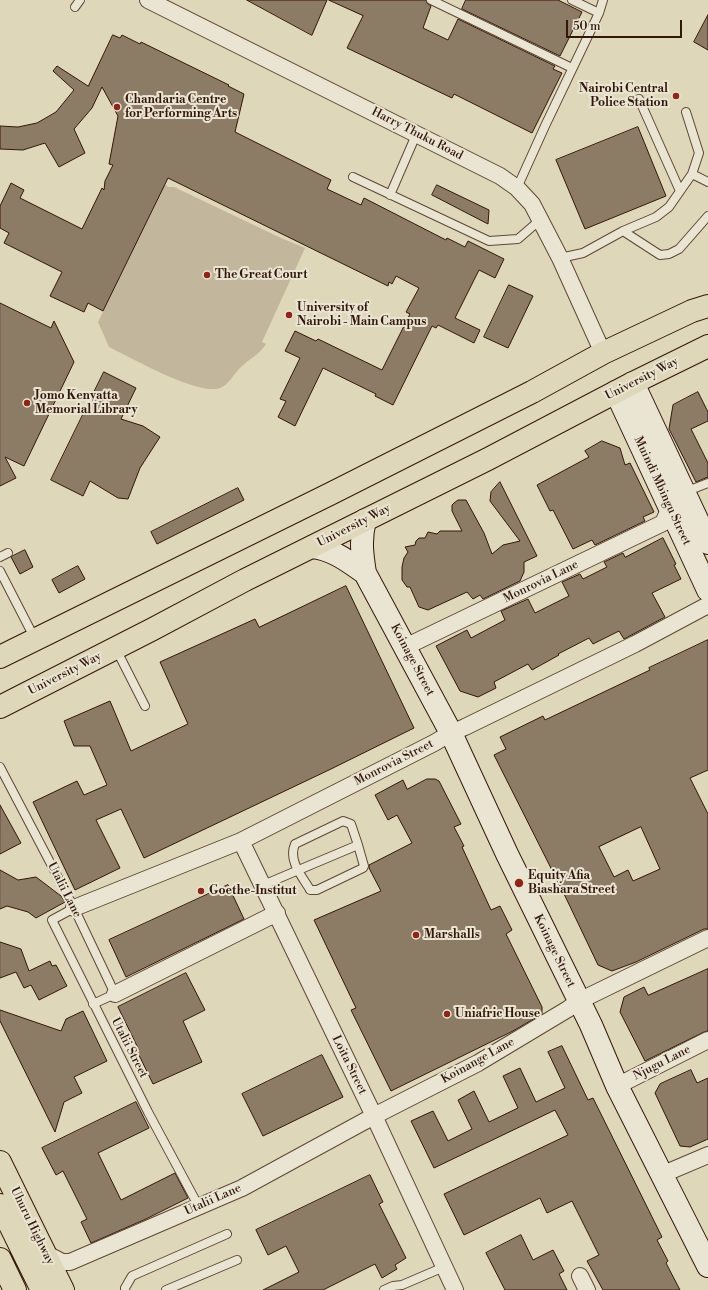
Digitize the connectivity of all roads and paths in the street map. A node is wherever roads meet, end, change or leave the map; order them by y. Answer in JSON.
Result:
{"nodes":[{"id":1,"x":148,"y":0,"type":"edge"},
{"id":2,"x":431,"y":0,"type":"edge"},
{"id":3,"x":572,"y":0,"type":"edge"},
{"id":4,"x":603,"y":0,"type":"edge"},
{"id":5,"x":599,"y":13,"type":"junction"},
{"id":6,"x":572,"y":68,"type":"junction"},
{"id":7,"x":639,"y":99,"type":"dead end"},
{"id":8,"x":686,"y":112,"type":"dead end"},
{"id":9,"x":416,"y":135,"type":"junction"},
{"id":10,"x":692,"y":174,"type":"junction"},
{"id":11,"x":353,"y":178,"type":"dead end"},
{"id":12,"x":708,"y":182,"type":"edge"},
{"id":13,"x":518,"y":188,"type":"junction"},
{"id":14,"x":680,"y":191,"type":"junction"},
{"id":15,"x":390,"y":195,"type":"junction"},
{"id":16,"x":708,"y":216,"type":"edge"},
{"id":17,"x":540,"y":220,"type":"junction"},
{"id":18,"x":623,"y":231,"type":"junction"},
{"id":19,"x":560,"y":258,"type":"junction"},
{"id":20,"x":708,"y":306,"type":"edge"},
{"id":21,"x":708,"y":346,"type":"edge"},
{"id":22,"x":603,"y":353,"type":"junction"},
{"id":23,"x":624,"y":387,"type":"junction"},
{"id":24,"x":708,"y":483,"type":"edge"},
{"id":25,"x":673,"y":501,"type":"junction"},
{"id":26,"x":365,"y":520,"type":"junction"},
{"id":27,"x":708,"y":543,"type":"edge"},
{"id":28,"x":312,"y":547,"type":"junction"},
{"id":29,"x":8,"y":553,"type":"dead end"},
{"id":30,"x":0,"y":557,"type":"edge"},
{"id":31,"x":0,"y":571,"type":"edge"},
{"id":32,"x":366,"y":573,"type":"junction"},
{"id":33,"x":708,"y":590,"type":"edge"},
{"id":34,"x":708,"y":605,"type":"edge"},
{"id":35,"x":35,"y":639,"type":"junction"},
{"id":36,"x":116,"y":648,"type":"junction"},
{"id":37,"x":405,"y":648,"type":"junction"},
{"id":38,"x":0,"y":657,"type":"edge"},
{"id":39,"x":145,"y":706,"type":"dead end"},
{"id":40,"x":0,"y":707,"type":"edge"},
{"id":41,"x":451,"y":733,"type":"junction"},
{"id":42,"x":0,"y":767,"type":"edge"},
{"id":43,"x":241,"y":841,"type":"junction"},
{"id":44,"x":358,"y":845,"type":"junction"},
{"id":45,"x":298,"y":869,"type":"junction"},
{"id":46,"x":263,"y":885,"type":"junction"},
{"id":47,"x":74,"y":908,"type":"junction"},
{"id":48,"x":277,"y":913,"type":"junction"},
{"id":49,"x":708,"y":938,"type":"edge"},
{"id":50,"x":115,"y":994,"type":"junction"},
{"id":51,"x":579,"y":1001,"type":"junction"},
{"id":52,"x":93,"y":1004,"type":"junction"},
{"id":53,"x":708,"y":1040,"type":"edge"},
{"id":54,"x":617,"y":1086,"type":"junction"},
{"id":55,"x":374,"y":1116,"type":"junction"},
{"id":56,"x":708,"y":1155,"type":"edge"},
{"id":57,"x":0,"y":1162,"type":"edge"},
{"id":58,"x":661,"y":1174,"type":"junction"},
{"id":59,"x":0,"y":1205,"type":"edge"},
{"id":60,"x":199,"y":1207,"type":"junction"},
{"id":61,"x":227,"y":1234,"type":"dead end"},
{"id":62,"x":45,"y":1253,"type":"junction"},
{"id":63,"x":0,"y":1259,"type":"edge"},
{"id":64,"x":237,"y":1260,"type":"dead end"},
{"id":65,"x":708,"y":1266,"type":"edge"},
{"id":66,"x":444,"y":1267,"type":"junction"},
{"id":67,"x":580,"y":1276,"type":"dead end"},
{"id":68,"x":15,"y":1290,"type":"edge"},
{"id":69,"x":42,"y":1290,"type":"edge"},
{"id":70,"x":63,"y":1290,"type":"edge"},
{"id":71,"x":125,"y":1290,"type":"edge"},
{"id":72,"x":166,"y":1290,"type":"edge"},
{"id":73,"x":384,"y":1290,"type":"edge"},
{"id":74,"x":455,"y":1290,"type":"edge"},
{"id":75,"x":587,"y":1290,"type":"edge"}],
"edges":[{"from":1,"to":9,"type":"street","name":"Harry Thuku Road"},
{"from":2,"to":6,"type":"lane"},
{"from":3,"to":5,"type":"lane"},
{"from":4,"to":5,"type":"lane"},
{"from":5,"to":6,"type":"lane"},
{"from":6,"to":13,"type":"lane"},
{"from":7,"to":14,"type":"lane"},
{"from":8,"to":10,"type":"lane"},
{"from":9,"to":13,"type":"street","name":"Harry Thuku Road"},
{"from":9,"to":15,"type":"lane"},
{"from":10,"to":12,"type":"lane"},
{"from":10,"to":14,"type":"lane"},
{"from":11,"to":15,"type":"lane"},
{"from":13,"to":17,"type":"street","name":"Harry Thuku Road"},
{"from":14,"to":18,"type":"lane"},
{"from":15,"to":17,"type":"lane"},
{"from":16,"to":18,"type":"lane"},
{"from":17,"to":19,"type":"street","name":"Harry Thuku Road"},
{"from":18,"to":19,"type":"lane"},
{"from":19,"to":22,"type":"street","name":"Harry Thuku Road"},
{"from":20,"to":22,"type":"highway"},
{"from":21,"to":23,"type":"highway","name":"University Way"},
{"from":22,"to":35,"type":"highway"},
{"from":23,"to":25,"type":"street","name":"Muindi Mbingu Street"},
{"from":23,"to":26,"type":"highway","name":"University Way"},
{"from":24,"to":25,"type":"lane"},
{"from":25,"to":27,"type":"street","name":"Muindi Mbingu Street"},
{"from":25,"to":33,"type":"street","name":"Muindi Mbingu Street"},
{"from":25,"to":37,"type":"street","name":"Monrovia Lane"},
{"from":26,"to":28,"type":"highway","name":"University Way"},
{"from":26,"to":32,"type":"street","name":"Koinage Street"},
{"from":28,"to":32,"type":"street"},
{"from":28,"to":36,"type":"highway","name":"University Way"},
{"from":29,"to":30,"type":"lane"},
{"from":31,"to":35,"type":"lane"},
{"from":32,"to":37,"type":"street","name":"Koinage Street"},
{"from":34,"to":41,"type":"street","name":"Monrovia Street"},
{"from":35,"to":38,"type":"highway"},
{"from":36,"to":39,"type":"lane"},
{"from":36,"to":40,"type":"highway","name":"University Way"},
{"from":37,"to":41,"type":"street","name":"Koinage Street"},
{"from":41,"to":43,"type":"street","name":"Monrovia Street"},
{"from":41,"to":51,"type":"street","name":"Koinage Street"},
{"from":42,"to":47,"type":"lane","name":"Utalii Lane"},
{"from":43,"to":46,"type":"street","name":"Loita Street"},
{"from":43,"to":47,"type":"street","name":"Monrovia Street"},
{"from":44,"to":45,"type":"lane"},
{"from":44,"to":45,"type":"lane"},
{"from":44,"to":45,"type":"lane"},
{"from":45,"to":46,"type":"lane"},
{"from":46,"to":48,"type":"street","name":"Loita Street"},
{"from":47,"to":50,"type":"lane","name":"Utalii Lane"},
{"from":47,"to":52,"type":"lane","name":"Utalii Street"},
{"from":48,"to":50,"type":"street"},
{"from":48,"to":55,"type":"street","name":"Loita Street"},
{"from":49,"to":51,"type":"street","name":"Koinange Lane"},
{"from":50,"to":52,"type":"lane"},
{"from":51,"to":54,"type":"street","name":"Koinage Street"},
{"from":51,"to":55,"type":"street","name":"Koinange Lane"},
{"from":52,"to":60,"type":"lane","name":"Utalii Street"},
{"from":53,"to":54,"type":"street","name":"Njugu Lane"},
{"from":54,"to":58,"type":"street","name":"Koinage Street"},
{"from":55,"to":60,"type":"street","name":"Utalii Lane"},
{"from":55,"to":66,"type":"street","name":"Loita Street"},
{"from":56,"to":58,"type":"street"},
{"from":57,"to":62,"type":"highway","name":"Uhuru Highway"},
{"from":58,"to":65,"type":"street","name":"Koinage Street"},
{"from":59,"to":69,"type":"highway"},
{"from":60,"to":62,"type":"street","name":"Utalii Lane"},
{"from":61,"to":71,"type":"lane"},
{"from":62,"to":70,"type":"highway","name":"Uhuru Highway"},
{"from":63,"to":68,"type":"highway"},
{"from":64,"to":72,"type":"lane"},
{"from":66,"to":73,"type":"lane"},
{"from":66,"to":74,"type":"street","name":"Loita Street"},
{"from":67,"to":75,"type":"street"}]}
